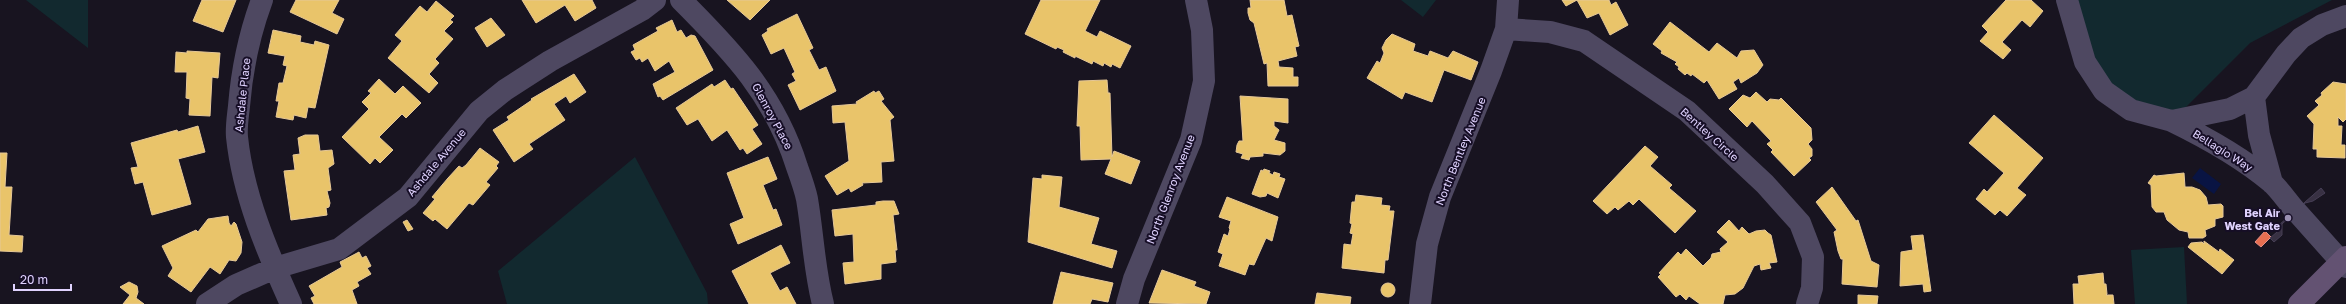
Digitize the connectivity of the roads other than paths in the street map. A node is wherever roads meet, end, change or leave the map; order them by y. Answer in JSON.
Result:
{"nodes":[{"id":1,"x":262,"y":0,"type":"edge"},
{"id":2,"x":655,"y":0,"type":"edge"},
{"id":3,"x":681,"y":0,"type":"edge"},
{"id":4,"x":1196,"y":0,"type":"edge"},
{"id":5,"x":1508,"y":0,"type":"edge"},
{"id":6,"x":2067,"y":0,"type":"edge"},
{"id":7,"x":2346,"y":16,"type":"edge"},
{"id":8,"x":1506,"y":29,"type":"junction"},
{"id":9,"x":2254,"y":97,"type":"junction"},
{"id":10,"x":2172,"y":121,"type":"junction"},
{"id":11,"x":2272,"y":183,"type":"junction"},
{"id":12,"x":2344,"y":262,"type":"edge"},
{"id":13,"x":275,"y":268,"type":"junction"},
{"id":14,"x":207,"y":304,"type":"edge"},
{"id":15,"x":291,"y":304,"type":"edge"},
{"id":16,"x":823,"y":304,"type":"edge"},
{"id":17,"x":1127,"y":304,"type":"edge"},
{"id":18,"x":1420,"y":304,"type":"edge"},
{"id":19,"x":1807,"y":304,"type":"edge"},
{"id":20,"x":2299,"y":304,"type":"edge"}],
"edges":[{"from":1,"to":13,"type":"street","name":"Ashdale Place"},
{"from":2,"to":13,"type":"street","name":"Ashdale Avenue"},
{"from":3,"to":16,"type":"street","name":"Glenroy Place"},
{"from":4,"to":17,"type":"street","name":"North Glenroy Avenue"},
{"from":5,"to":8,"type":"street","name":"North Bentley Avenue"},
{"from":6,"to":10,"type":"street","name":"Bellagio Way"},
{"from":7,"to":9,"type":"street"},
{"from":8,"to":18,"type":"street","name":"North Bentley Avenue"},
{"from":8,"to":19,"type":"street","name":"Bentley Circle"},
{"from":9,"to":10,"type":"street"},
{"from":9,"to":11,"type":"street","name":"Bellagio Way"},
{"from":10,"to":11,"type":"street","name":"Bellagio Way"},
{"from":11,"to":12,"type":"street","name":"Bellagio Way"},
{"from":12,"to":20,"type":"main road"},
{"from":13,"to":14,"type":"street","name":"Ashdale Avenue"},
{"from":13,"to":15,"type":"street","name":"Ashdale Place"}]}
